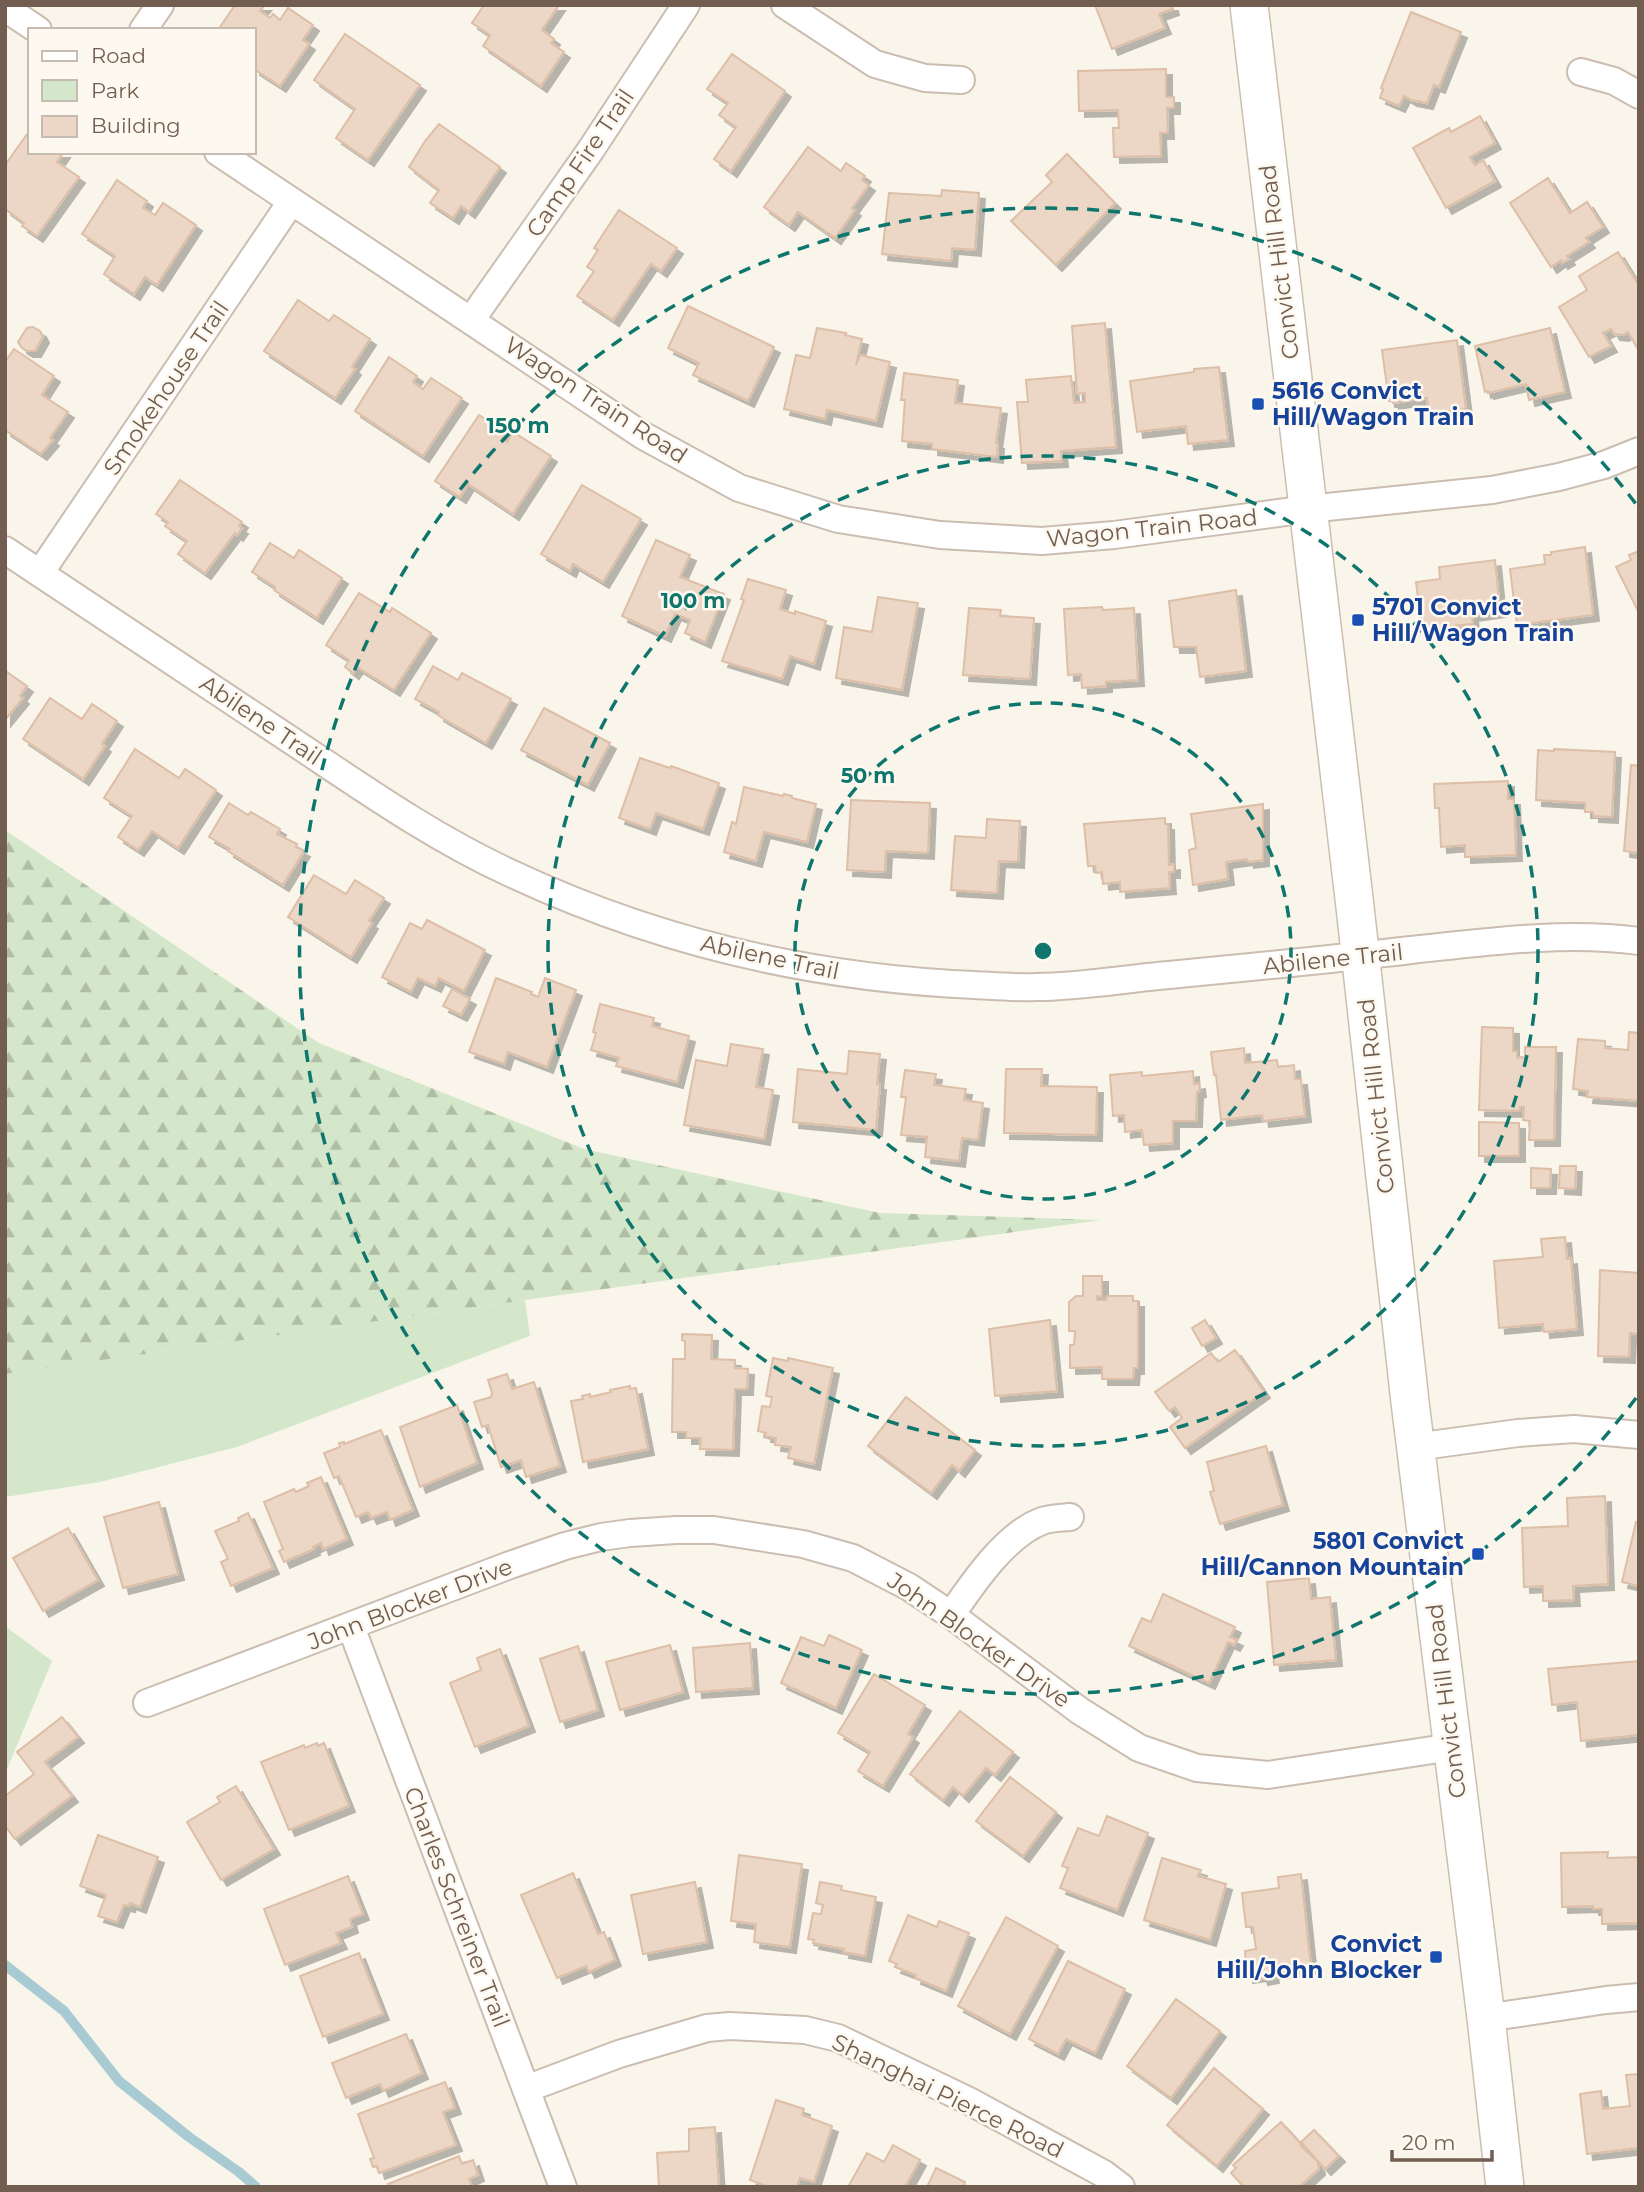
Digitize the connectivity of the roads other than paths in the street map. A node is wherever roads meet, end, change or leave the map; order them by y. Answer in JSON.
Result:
{"nodes":[{"id":1,"x":160,"y":5,"type":"edge"},
{"id":2,"x":687,"y":5,"type":"edge"},
{"id":3,"x":785,"y":5,"type":"edge"},
{"id":4,"x":1249,"y":5,"type":"edge"},
{"id":5,"x":5,"y":8,"type":"edge"},
{"id":6,"x":35,"y":28,"type":"edge"},
{"id":7,"x":144,"y":28,"type":"edge"},
{"id":8,"x":1581,"y":72,"type":"dead end"},
{"id":9,"x":961,"y":80,"type":"dead end"},
{"id":10,"x":1639,"y":95,"type":"edge"},
{"id":11,"x":221,"y":154,"type":"edge"},
{"id":12,"x":291,"y":202,"type":"junction"},
{"id":13,"x":471,"y":320,"type":"junction"},
{"id":14,"x":1639,"y":451,"type":"edge"},
{"id":15,"x":1308,"y":509,"type":"junction"},
{"id":16,"x":5,"y":550,"type":"edge"},
{"id":17,"x":40,"y":573,"type":"junction"},
{"id":18,"x":1639,"y":941,"type":"edge"},
{"id":19,"x":1360,"y":956,"type":"junction"},
{"id":20,"x":1639,"y":1435,"type":"edge"},
{"id":21,"x":1415,"y":1447,"type":"junction"},
{"id":22,"x":1070,"y":1517,"type":"dead end"},
{"id":23,"x":951,"y":1615,"type":"junction"},
{"id":24,"x":351,"y":1627,"type":"junction"},
{"id":25,"x":147,"y":1703,"type":"dead end"},
{"id":26,"x":1452,"y":1747,"type":"junction"},
{"id":27,"x":1639,"y":1997,"type":"edge"},
{"id":28,"x":1486,"y":2018,"type":"junction"},
{"id":29,"x":526,"y":2089,"type":"junction"},
{"id":30,"x":563,"y":2187,"type":"edge"},
{"id":31,"x":1121,"y":2187,"type":"edge"},
{"id":32,"x":1505,"y":2187,"type":"edge"}],
"edges":[{"from":1,"to":7,"type":"street"},
{"from":2,"to":13,"type":"street","name":"Camp Fire Trail"},
{"from":3,"to":9,"type":"street"},
{"from":4,"to":15,"type":"street","name":"Convict Hill Road"},
{"from":5,"to":6,"type":"street"},
{"from":8,"to":10,"type":"street"},
{"from":11,"to":12,"type":"street","name":"Wagon Train Road"},
{"from":12,"to":13,"type":"street","name":"Wagon Train Road"},
{"from":12,"to":17,"type":"street","name":"Smokehouse Trail"},
{"from":13,"to":15,"type":"street","name":"Wagon Train Road"},
{"from":14,"to":15,"type":"street","name":"Wagon Train Road"},
{"from":15,"to":19,"type":"street","name":"Convict Hill Road"},
{"from":16,"to":17,"type":"street","name":"Abilene Trail"},
{"from":17,"to":19,"type":"street","name":"Abilene Trail"},
{"from":18,"to":19,"type":"street","name":"Abilene Trail"},
{"from":19,"to":21,"type":"street","name":"Convict Hill Road"},
{"from":20,"to":21,"type":"street"},
{"from":21,"to":26,"type":"street","name":"Convict Hill Road"},
{"from":22,"to":23,"type":"street"},
{"from":23,"to":24,"type":"street","name":"John Blocker Drive"},
{"from":23,"to":26,"type":"street","name":"John Blocker Drive"},
{"from":24,"to":25,"type":"street","name":"John Blocker Drive"},
{"from":24,"to":29,"type":"street","name":"Charles Schreiner Trail"},
{"from":26,"to":28,"type":"street","name":"Convict Hill Road"},
{"from":27,"to":28,"type":"street"},
{"from":28,"to":32,"type":"street","name":"Convict Hill Road"},
{"from":29,"to":30,"type":"street","name":"Charles Schreiner Trail"},
{"from":29,"to":31,"type":"street","name":"Shanghai Pierce Road"}]}
